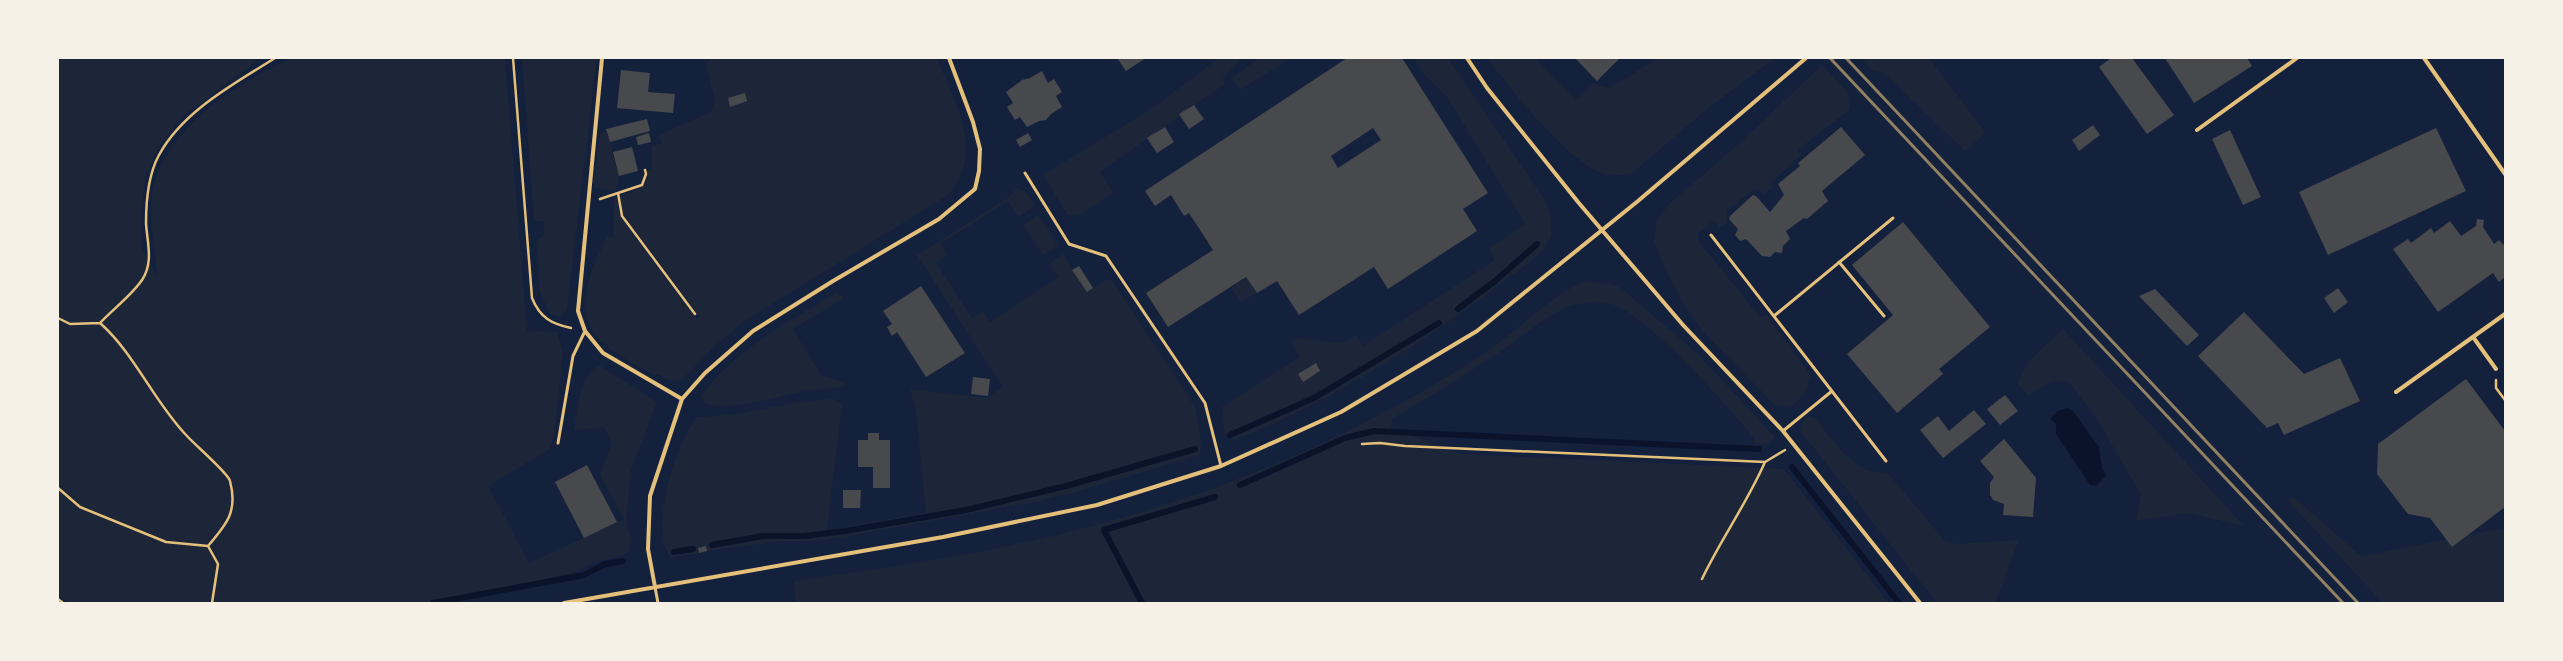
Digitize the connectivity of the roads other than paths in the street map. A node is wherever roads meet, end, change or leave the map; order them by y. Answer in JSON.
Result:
{"nodes":[{"id":1,"x":602,"y":58,"type":"edge"},
{"id":2,"x":948,"y":58,"type":"edge"},
{"id":3,"x":1467,"y":58,"type":"edge"},
{"id":4,"x":1806,"y":58,"type":"edge"},
{"id":5,"x":2297,"y":58,"type":"edge"},
{"id":6,"x":2424,"y":58,"type":"edge"},
{"id":7,"x":2197,"y":130,"type":"dead end"},
{"id":8,"x":1025,"y":173,"type":"dead end"},
{"id":9,"x":2505,"y":174,"type":"edge"},
{"id":10,"x":1893,"y":218,"type":"dead end"},
{"id":11,"x":1602,"y":230,"type":"junction"},
{"id":12,"x":1711,"y":235,"type":"dead end"},
{"id":13,"x":1839,"y":262,"type":"junction"},
{"id":14,"x":2505,"y":314,"type":"edge"},
{"id":15,"x":1774,"y":316,"type":"junction"},
{"id":16,"x":1884,"y":316,"type":"dead end"},
{"id":17,"x":585,"y":331,"type":"junction"},
{"id":18,"x":2473,"y":337,"type":"junction"},
{"id":19,"x":2496,"y":369,"type":"road end"},
{"id":20,"x":1832,"y":391,"type":"junction"},
{"id":21,"x":2396,"y":392,"type":"dead end"},
{"id":22,"x":682,"y":399,"type":"junction"},
{"id":23,"x":1783,"y":431,"type":"junction"},
{"id":24,"x":558,"y":444,"type":"dead end"},
{"id":25,"x":1886,"y":461,"type":"dead end"},
{"id":26,"x":1221,"y":466,"type":"junction"},
{"id":27,"x":655,"y":587,"type":"junction"},
{"id":28,"x":564,"y":603,"type":"edge"},
{"id":29,"x":658,"y":603,"type":"edge"},
{"id":30,"x":1920,"y":603,"type":"edge"}],
"edges":[{"from":1,"to":17,"type":"street"},
{"from":2,"to":22,"type":"street"},
{"from":3,"to":11,"type":"street"},
{"from":4,"to":11,"type":"street"},
{"from":5,"to":7,"type":"street"},
{"from":6,"to":9,"type":"street"},
{"from":8,"to":26,"type":"lane"},
{"from":10,"to":13,"type":"lane"},
{"from":11,"to":23,"type":"street"},
{"from":11,"to":26,"type":"street"},
{"from":12,"to":15,"type":"lane"},
{"from":13,"to":15,"type":"lane"},
{"from":13,"to":16,"type":"lane"},
{"from":14,"to":18,"type":"street"},
{"from":15,"to":20,"type":"lane"},
{"from":17,"to":22,"type":"street"},
{"from":17,"to":24,"type":"lane"},
{"from":18,"to":19,"type":"street"},
{"from":18,"to":21,"type":"street"},
{"from":20,"to":23,"type":"lane"},
{"from":20,"to":25,"type":"lane"},
{"from":22,"to":27,"type":"street"},
{"from":23,"to":30,"type":"street"},
{"from":26,"to":27,"type":"street"},
{"from":27,"to":28,"type":"street"},
{"from":27,"to":29,"type":"lane"}]}
